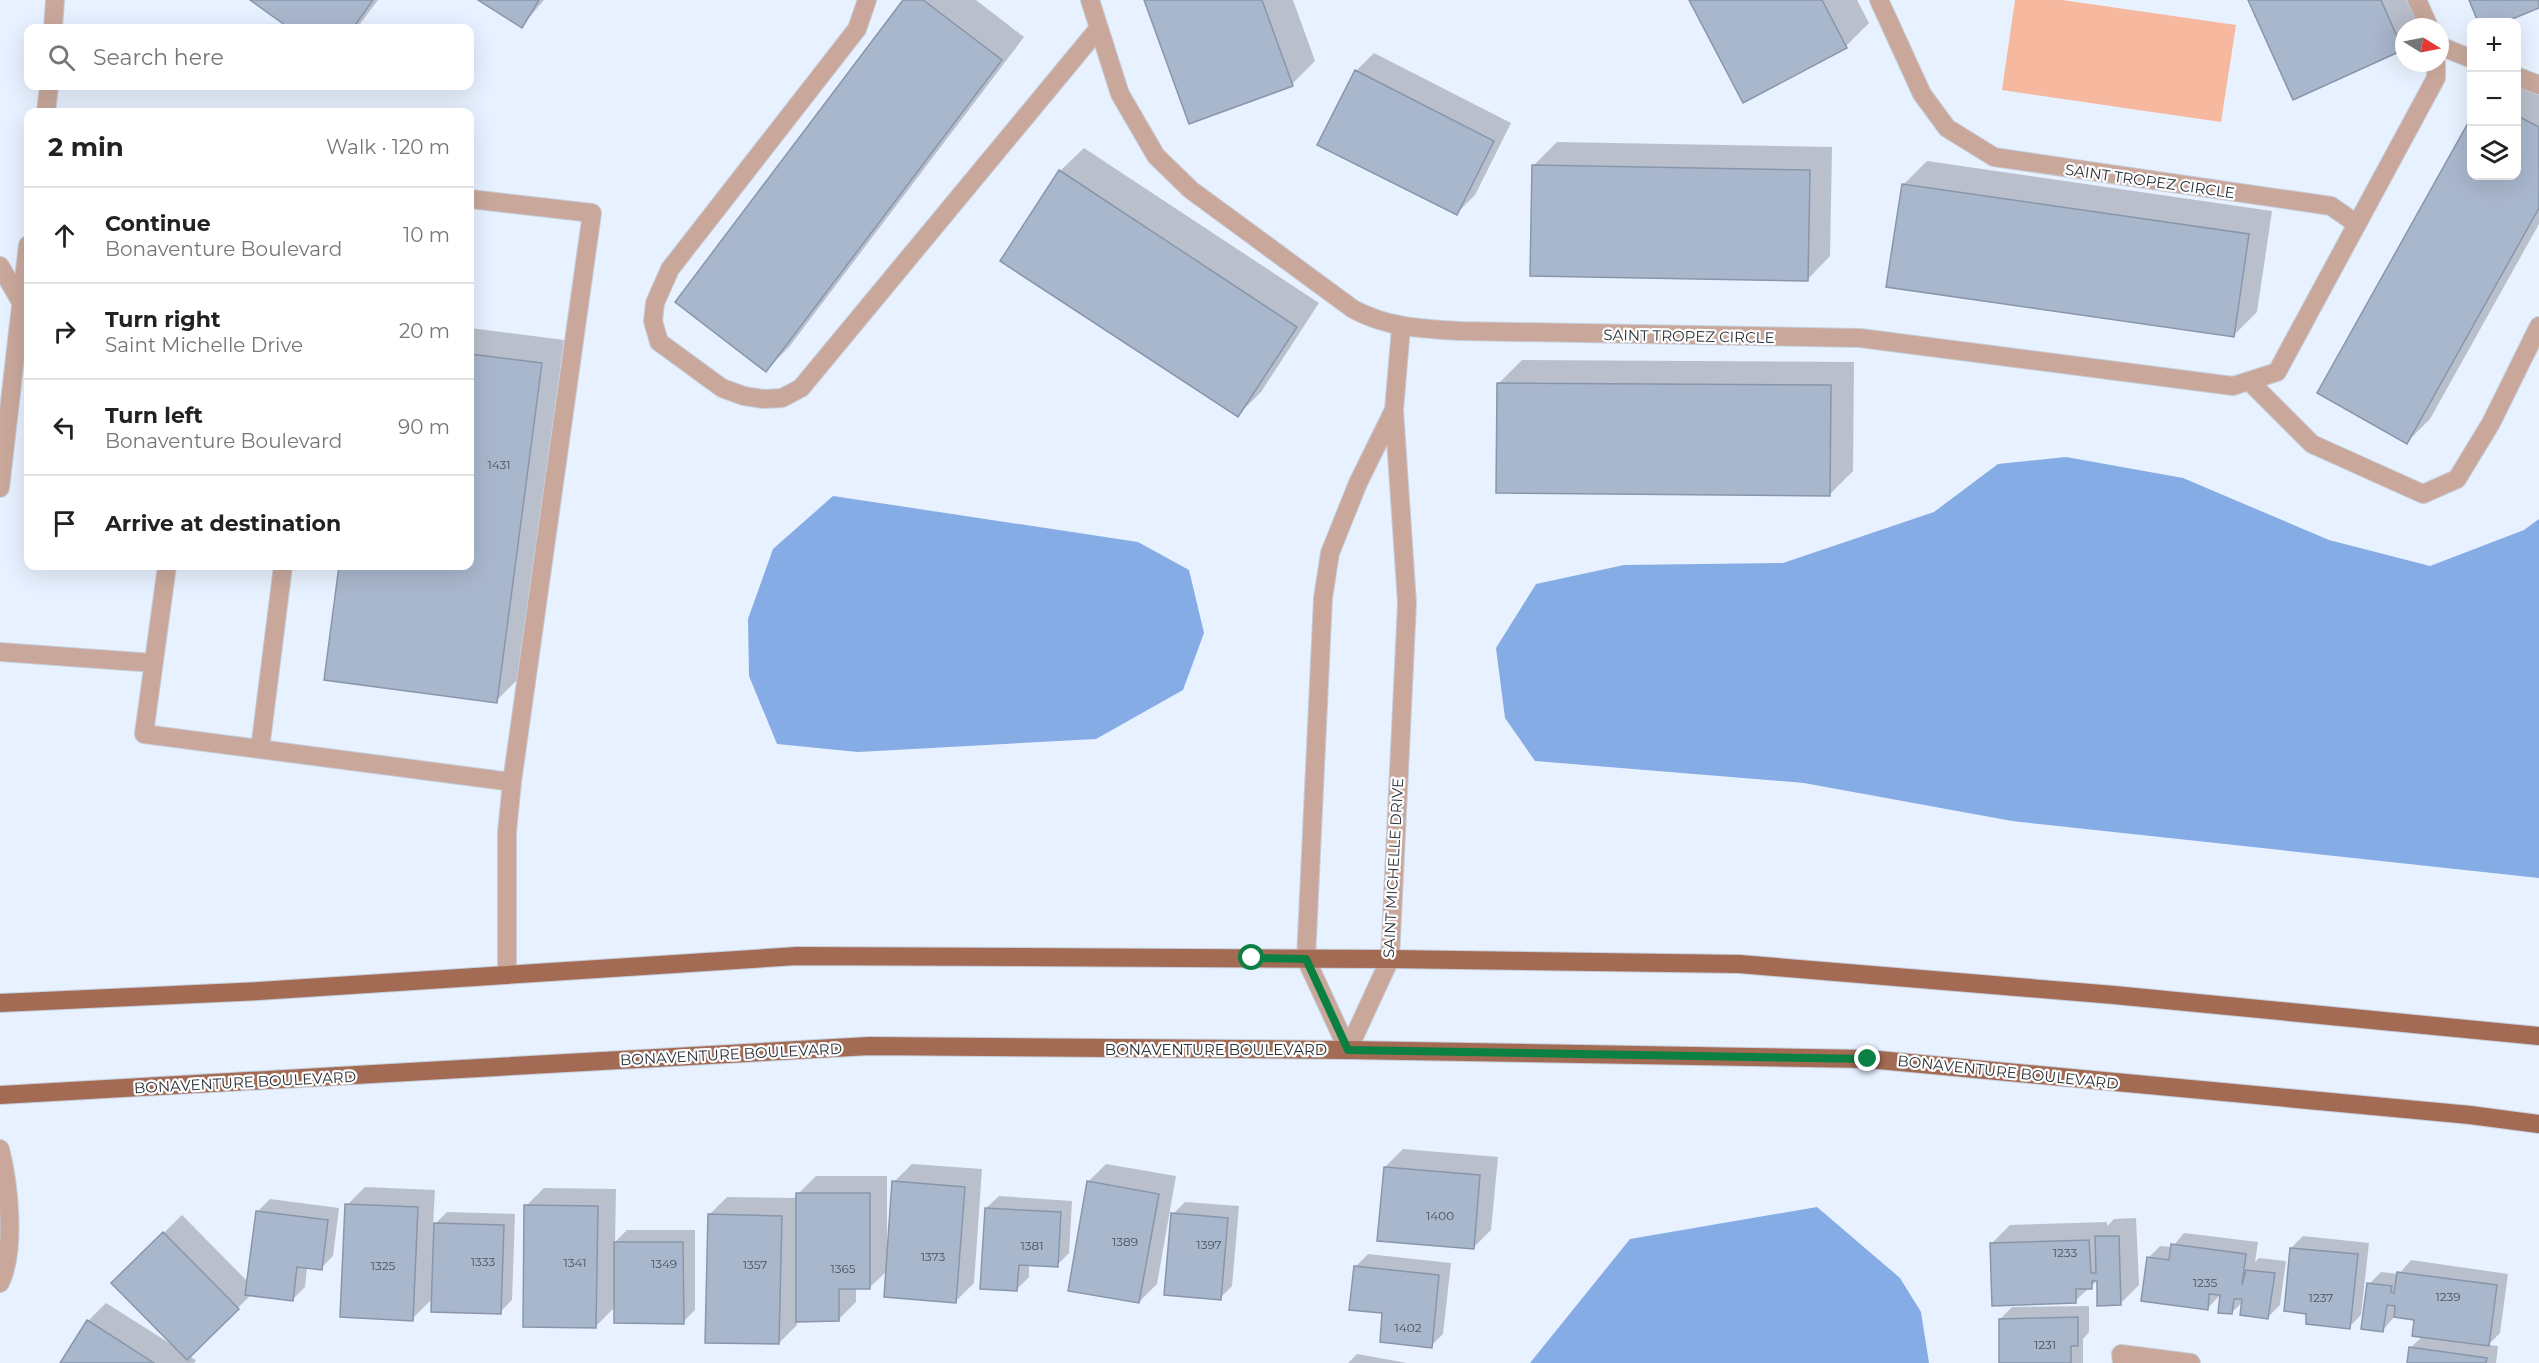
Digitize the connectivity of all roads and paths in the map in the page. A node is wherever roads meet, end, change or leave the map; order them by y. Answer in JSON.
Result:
{"nodes":[{"id":1,"x":55,"y":0,"type":"edge"},
{"id":2,"x":867,"y":0,"type":"edge"},
{"id":3,"x":1090,"y":0,"type":"edge"},
{"id":4,"x":1879,"y":0,"type":"edge"},
{"id":5,"x":2417,"y":0,"type":"edge"},
{"id":6,"x":2425,"y":18,"type":"edge"},
{"id":7,"x":53,"y":24,"type":"edge"},
{"id":8,"x":1099,"y":28,"type":"junction"},
{"id":9,"x":2449,"y":50,"type":"edge"},
{"id":10,"x":2467,"y":57,"type":"edge"},
{"id":11,"x":2436,"y":72,"type":"edge"},
{"id":12,"x":2521,"y":78,"type":"edge"},
{"id":13,"x":2539,"y":85,"type":"edge"},
{"id":14,"x":48,"y":90,"type":"edge"},
{"id":15,"x":46,"y":108,"type":"edge"},
{"id":16,"x":474,"y":199,"type":"edge"},
{"id":17,"x":2358,"y":224,"type":"junction"},
{"id":18,"x":0,"y":266,"type":"edge"},
{"id":19,"x":24,"y":278,"type":"edge"},
{"id":20,"x":21,"y":302,"type":"junction"},
{"id":21,"x":24,"y":321,"type":"edge"},
{"id":22,"x":2539,"y":326,"type":"edge"},
{"id":23,"x":1401,"y":327,"type":"junction"},
{"id":24,"x":2249,"y":381,"type":"junction"},
{"id":25,"x":1394,"y":410,"type":"junction"},
{"id":26,"x":1,"y":468,"type":"edge"},
{"id":27,"x":0,"y":488,"type":"edge"},
{"id":28,"x":166,"y":570,"type":"edge"},
{"id":29,"x":282,"y":570,"type":"edge"},
{"id":30,"x":0,"y":652,"type":"edge"},
{"id":31,"x":154,"y":663,"type":"junction"},
{"id":32,"x":260,"y":749,"type":"junction"},
{"id":33,"x":512,"y":782,"type":"junction"},
{"id":34,"x":1306,"y":959,"type":"junction"},
{"id":35,"x":1390,"y":959,"type":"junction"},
{"id":36,"x":507,"y":975,"type":"junction"},
{"id":37,"x":0,"y":1003,"type":"edge"},
{"id":38,"x":2539,"y":1036,"type":"edge"},
{"id":39,"x":1348,"y":1050,"type":"junction"},
{"id":40,"x":0,"y":1095,"type":"edge"},
{"id":41,"x":2539,"y":1124,"type":"edge"},
{"id":42,"x":0,"y":1149,"type":"edge"},
{"id":43,"x":1,"y":1278,"type":"edge"},
{"id":44,"x":2122,"y":1363,"type":"edge"},
{"id":45,"x":2190,"y":1363,"type":"edge"}],
"edges":[{"from":1,"to":7,"type":"street"},
{"from":2,"to":8,"type":"street"},
{"from":3,"to":8,"type":"street","name":"SAINT TROPEZ CIRCLE"},
{"from":4,"to":17,"type":"street","name":"SAINT TROPEZ CIRCLE"},
{"from":5,"to":6,"type":"street"},
{"from":8,"to":23,"type":"street","name":"SAINT TROPEZ CIRCLE"},
{"from":9,"to":10,"type":"street"},
{"from":11,"to":17,"type":"street","name":"SAINT TROPEZ CIRCLE"},
{"from":12,"to":13,"type":"street"},
{"from":14,"to":15,"type":"street"},
{"from":16,"to":33,"type":"street"},
{"from":17,"to":24,"type":"street","name":"SAINT TROPEZ CIRCLE"},
{"from":18,"to":20,"type":"street"},
{"from":19,"to":20,"type":"street"},
{"from":20,"to":21,"type":"street"},
{"from":21,"to":26,"type":"street"},
{"from":22,"to":24,"type":"street"},
{"from":23,"to":24,"type":"street","name":"SAINT TROPEZ CIRCLE"},
{"from":23,"to":25,"type":"street","name":"SAINT MICHELLE DRIVE"},
{"from":25,"to":34,"type":"street","name":"SAINT MICHELLE DRIVE"},
{"from":25,"to":35,"type":"street","name":"SAINT MICHELLE DRIVE"},
{"from":26,"to":27,"type":"street"},
{"from":28,"to":31,"type":"street"},
{"from":29,"to":32,"type":"street"},
{"from":30,"to":31,"type":"street"},
{"from":31,"to":32,"type":"street"},
{"from":32,"to":33,"type":"street"},
{"from":33,"to":36,"type":"street"},
{"from":34,"to":35,"type":"main road"},
{"from":34,"to":36,"type":"main road"},
{"from":34,"to":39,"type":"street","name":"SAINT MICHELLE DRIVE"},
{"from":35,"to":38,"type":"main road"},
{"from":35,"to":39,"type":"street","name":"SAINT MICHELLE DRIVE"},
{"from":36,"to":37,"type":"main road"},
{"from":39,"to":40,"type":"main road","name":"BONAVENTURE BOULEVARD"},
{"from":39,"to":41,"type":"main road","name":"BONAVENTURE BOULEVARD"},
{"from":42,"to":43,"type":"street"},
{"from":44,"to":45,"type":"street"}]}
